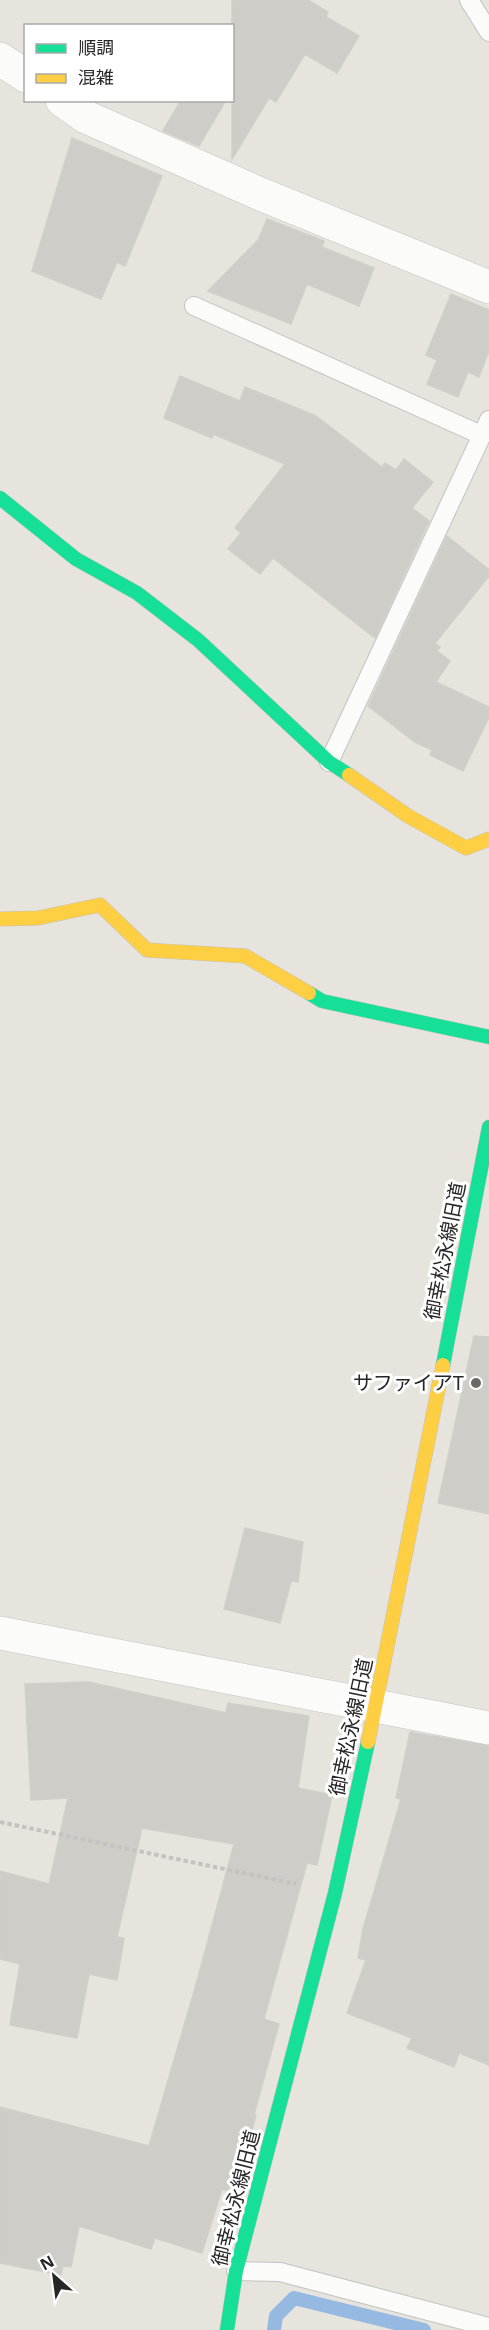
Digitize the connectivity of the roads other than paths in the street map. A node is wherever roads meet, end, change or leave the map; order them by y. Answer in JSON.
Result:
{"nodes":[{"id":1,"x":469,"y":0,"type":"edge"},
{"id":2,"x":489,"y":32,"type":"edge"},
{"id":3,"x":0,"y":59,"type":"edge"},
{"id":4,"x":24,"y":75,"type":"edge"},
{"id":5,"x":65,"y":102,"type":"edge"},
{"id":6,"x":489,"y":287,"type":"edge"},
{"id":7,"x":194,"y":306,"type":"dead end"},
{"id":8,"x":485,"y":428,"type":"edge"},
{"id":9,"x":0,"y":498,"type":"edge"},
{"id":10,"x":329,"y":762,"type":"junction"},
{"id":11,"x":489,"y":839,"type":"edge"},
{"id":12,"x":0,"y":919,"type":"edge"},
{"id":13,"x":489,"y":1037,"type":"edge"},
{"id":14,"x":489,"y":1128,"type":"edge"},
{"id":15,"x":0,"y":1633,"type":"edge"},
{"id":16,"x":376,"y":1706,"type":"junction"},
{"id":17,"x":489,"y":1728,"type":"edge"},
{"id":18,"x":236,"y":2271,"type":"junction"},
{"id":19,"x":489,"y":2327,"type":"edge"},
{"id":20,"x":227,"y":2330,"type":"edge"}],
"edges":[{"from":1,"to":2,"type":"lane"},
{"from":3,"to":4,"type":"street"},
{"from":5,"to":6,"type":"street"},
{"from":7,"to":8,"type":"lane"},
{"from":8,"to":10,"type":"lane"},
{"from":9,"to":10,"type":"street"},
{"from":10,"to":11,"type":"street"},
{"from":12,"to":13,"type":"street"},
{"from":14,"to":16,"type":"street","name":"御幸松永線旧道"},
{"from":15,"to":16,"type":"street"},
{"from":16,"to":17,"type":"street"},
{"from":16,"to":18,"type":"street","name":"御幸松永線旧道"},
{"from":18,"to":19,"type":"lane"},
{"from":18,"to":20,"type":"street","name":"御幸松永線旧道"}]}
